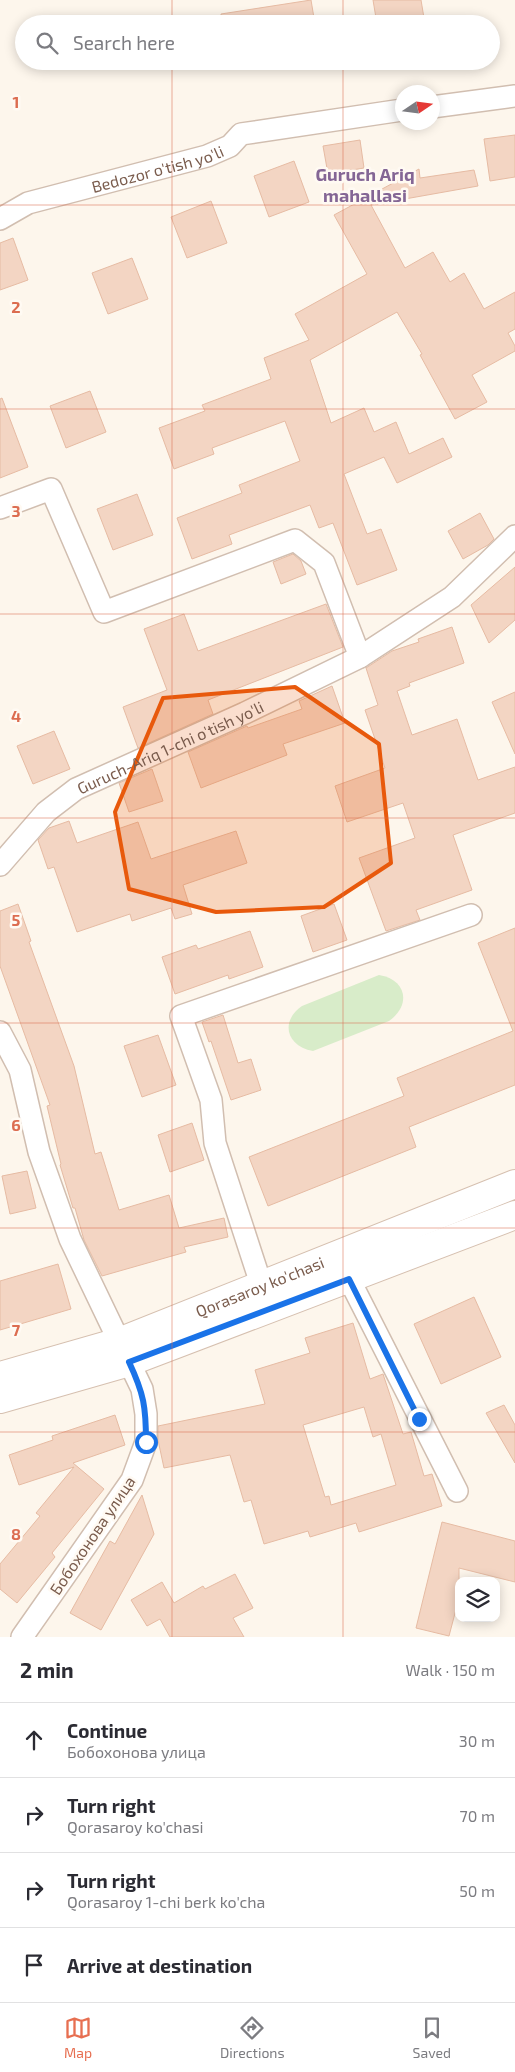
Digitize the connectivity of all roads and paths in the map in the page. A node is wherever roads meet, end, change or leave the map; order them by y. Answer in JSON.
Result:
{"nodes":[{"id":1,"x":515,"y":96,"type":"edge"},
{"id":2,"x":440,"y":106,"type":"edge"},
{"id":3,"x":395,"y":111,"type":"edge"},
{"id":4,"x":0,"y":219,"type":"edge"},
{"id":5,"x":0,"y":508,"type":"edge"},
{"id":6,"x":515,"y":536,"type":"edge"},
{"id":7,"x":360,"y":656,"type":"junction"},
{"id":8,"x":0,"y":865,"type":"edge"},
{"id":9,"x":472,"y":915,"type":"dead end"},
{"id":10,"x":0,"y":1032,"type":"edge"},
{"id":11,"x":515,"y":1184,"type":"edge"},
{"id":12,"x":515,"y":1215,"type":"edge"},
{"id":13,"x":349,"y":1279,"type":"junction"},
{"id":14,"x":261,"y":1284,"type":"junction"},
{"id":15,"x":124,"y":1352,"type":"junction"},
{"id":16,"x":0,"y":1376,"type":"edge"},
{"id":17,"x":0,"y":1399,"type":"edge"},
{"id":18,"x":457,"y":1492,"type":"dead end"},
{"id":19,"x":22,"y":1637,"type":"edge"}],
"edges":[{"from":1,"to":2,"type":"street"},
{"from":3,"to":4,"type":"street","name":"Bedozor o'tish yo'li"},
{"from":5,"to":7,"type":"street"},
{"from":6,"to":7,"type":"street","name":"Guruch-Ariq 1-chi o'tish yo'li"},
{"from":7,"to":8,"type":"street","name":"Guruch-Ariq 1-chi o'tish yo'li"},
{"from":9,"to":14,"type":"street"},
{"from":10,"to":15,"type":"street","name":"Бобохонова улица"},
{"from":11,"to":14,"type":"main road","name":"Qorasaroy ko'chasi"},
{"from":12,"to":13,"type":"main road","name":"Qorasaroy ko'chasi"},
{"from":13,"to":15,"type":"main road","name":"Qorasaroy ko'chasi"},
{"from":13,"to":18,"type":"street"},
{"from":14,"to":15,"type":"main road","name":"Qorasaroy ko'chasi"},
{"from":15,"to":16,"type":"main road","name":"Qorasaroy ko'chasi"},
{"from":15,"to":17,"type":"main road","name":"Qorasaroy ko'chasi"},
{"from":15,"to":19,"type":"street","name":"Бобохонова улица"}]}
